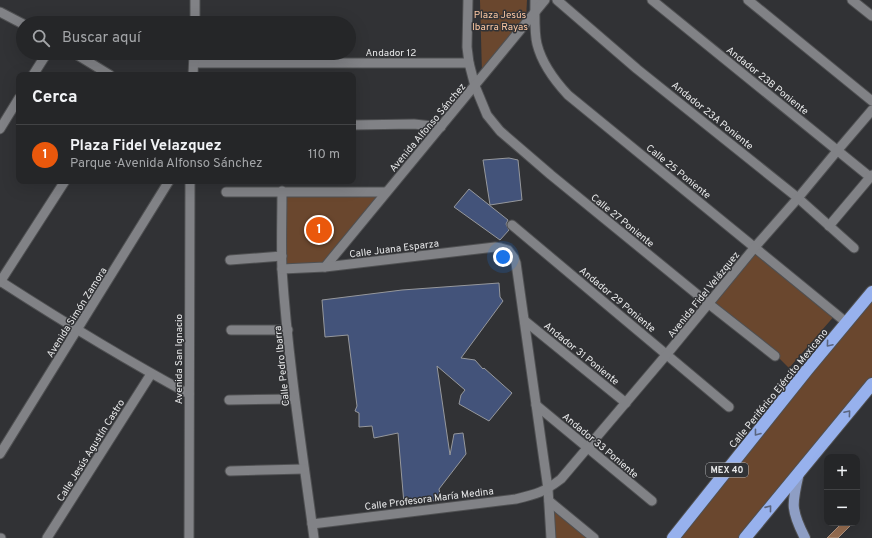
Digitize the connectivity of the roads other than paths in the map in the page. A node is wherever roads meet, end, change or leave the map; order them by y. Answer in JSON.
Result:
{"nodes":[{"id":1,"x":196,"y":0,"type":"edge"},
{"id":2,"x":468,"y":0,"type":"edge"},
{"id":3,"x":535,"y":0,"type":"edge"},
{"id":4,"x":545,"y":0,"type":"edge"},
{"id":5,"x":557,"y":0,"type":"edge"},
{"id":6,"x":652,"y":0,"type":"edge"},
{"id":7,"x":748,"y":0,"type":"edge"},
{"id":8,"x":852,"y":0,"type":"edge"},
{"id":9,"x":0,"y":12,"type":"edge"},
{"id":10,"x":535,"y":12,"type":"junction"},
{"id":11,"x":195,"y":16,"type":"edge"},
{"id":12,"x":872,"y":16,"type":"edge"},
{"id":13,"x":16,"y":20,"type":"edge"},
{"id":14,"x":43,"y":60,"type":"edge"},
{"id":15,"x":85,"y":60,"type":"edge"},
{"id":16,"x":194,"y":63,"type":"joint"},
{"id":17,"x":469,"y":63,"type":"junction"},
{"id":18,"x":35,"y":72,"type":"edge"},
{"id":19,"x":105,"y":72,"type":"edge"},
{"id":20,"x":193,"y":72,"type":"edge"},
{"id":21,"x":475,"y":86,"type":"junction"},
{"id":22,"x":872,"y":101,"type":"edge"},
{"id":23,"x":16,"y":103,"type":"edge"},
{"id":24,"x":872,"y":110,"type":"edge"},
{"id":25,"x":356,"y":125,"type":"edge"},
{"id":26,"x":441,"y":127,"type":"junction"},
{"id":27,"x":0,"y":129,"type":"edge"},
{"id":28,"x":836,"y":150,"type":"junction"},
{"id":29,"x":871,"y":176,"type":"edge"},
{"id":30,"x":62,"y":184,"type":"edge"},
{"id":31,"x":167,"y":184,"type":"edge"},
{"id":32,"x":190,"y":184,"type":"edge"},
{"id":33,"x":282,"y":191,"type":"junction"},
{"id":34,"x":226,"y":192,"type":"dead end"},
{"id":35,"x":386,"y":192,"type":"junction"},
{"id":36,"x":798,"y":198,"type":"junction"},
{"id":37,"x":512,"y":225,"type":"dead end"},
{"id":38,"x":829,"y":226,"type":"junction"},
{"id":39,"x":755,"y":247,"type":"junction"},
{"id":40,"x":854,"y":248,"type":"dead end"},
{"id":41,"x":282,"y":256,"type":"junction"},
{"id":42,"x":230,"y":260,"type":"dead end"},
{"id":43,"x":325,"y":267,"type":"junction"},
{"id":44,"x":282,"y":269,"type":"junction"},
{"id":45,"x":0,"y":282,"type":"edge"},
{"id":46,"x":872,"y":292,"type":"edge"},
{"id":47,"x":709,"y":304,"type":"junction"},
{"id":48,"x":525,"y":321,"type":"junction"},
{"id":49,"x":847,"y":323,"type":"junction"},
{"id":50,"x":231,"y":330,"type":"dead end"},
{"id":51,"x":288,"y":330,"type":"junction"},
{"id":52,"x":77,"y":331,"type":"junction"},
{"id":53,"x":667,"y":354,"type":"junction"},
{"id":54,"x":775,"y":356,"type":"dead end"},
{"id":55,"x":151,"y":374,"type":"junction"},
{"id":56,"x":872,"y":384,"type":"edge"},
{"id":57,"x":189,"y":394,"type":"junction"},
{"id":58,"x":294,"y":399,"type":"junction"},
{"id":59,"x":229,"y":400,"type":"dead end"},
{"id":60,"x":626,"y":403,"type":"junction"},
{"id":61,"x":536,"y":405,"type":"junction"},
{"id":62,"x":729,"y":406,"type":"dead end"},
{"id":63,"x":587,"y":448,"type":"junction"},
{"id":64,"x":0,"y":454,"type":"edge"},
{"id":65,"x":304,"y":469,"type":"junction"},
{"id":66,"x":230,"y":471,"type":"dead end"},
{"id":67,"x":800,"y":471,"type":"junction"},
{"id":68,"x":548,"y":489,"type":"junction"},
{"id":69,"x":549,"y":501,"type":"junction"},
{"id":70,"x":652,"y":501,"type":"dead end"},
{"id":71,"x":312,"y":524,"type":"junction"},
{"id":72,"x":47,"y":538,"type":"edge"},
{"id":73,"x":189,"y":538,"type":"edge"},
{"id":74,"x":314,"y":538,"type":"edge"},
{"id":75,"x":551,"y":538,"type":"edge"},
{"id":76,"x":594,"y":538,"type":"edge"},
{"id":77,"x":673,"y":538,"type":"edge"},
{"id":78,"x":745,"y":538,"type":"edge"},
{"id":79,"x":805,"y":538,"type":"edge"}],
"edges":[{"from":1,"to":11,"type":"street"},
{"from":2,"to":17,"type":"street","name":"Calle 27 Poniente"},
{"from":3,"to":10,"type":"street","name":"Calle 25 Poniente"},
{"from":4,"to":10,"type":"street","name":"Avenida Alfonso Sánchez"},
{"from":5,"to":36,"type":"street","name":"Andador 23A Poniente"},
{"from":6,"to":28,"type":"street","name":"Andador 23B Poniente"},
{"from":7,"to":22,"type":"street"},
{"from":8,"to":12,"type":"street"},
{"from":9,"to":13,"type":"street"},
{"from":10,"to":21,"type":"street","name":"Avenida Alfonso Sánchez"},
{"from":10,"to":39,"type":"street","name":"Calle 25 Poniente"},
{"from":14,"to":18,"type":"street"},
{"from":15,"to":19,"type":"street"},
{"from":16,"to":17,"type":"street","name":"Andador 12"},
{"from":16,"to":20,"type":"street"},
{"from":17,"to":21,"type":"street","name":"Calle 27 Poniente"},
{"from":21,"to":26,"type":"street","name":"Avenida Alfonso Sánchez"},
{"from":21,"to":47,"type":"street","name":"Calle 27 Poniente"},
{"from":23,"to":27,"type":"street"},
{"from":24,"to":28,"type":"street","name":"Avenida Fidel Velázquez"},
{"from":25,"to":26,"type":"street"},
{"from":26,"to":35,"type":"street","name":"Avenida Alfonso Sánchez"},
{"from":28,"to":29,"type":"street","name":"Andador 23B Poniente"},
{"from":28,"to":36,"type":"street","name":"Avenida Fidel Velázquez"},
{"from":29,"to":38,"type":"street"},
{"from":30,"to":45,"type":"street"},
{"from":31,"to":52,"type":"street","name":"Avenida Simón Zamora"},
{"from":32,"to":57,"type":"street","name":"Avenida San Ignacio"},
{"from":33,"to":34,"type":"street"},
{"from":33,"to":35,"type":"street"},
{"from":33,"to":41,"type":"street","name":"Calle Pedro Ibarra"},
{"from":35,"to":43,"type":"street","name":"Avenida Alfonso Sánchez"},
{"from":36,"to":38,"type":"street","name":"Andador 23A Poniente"},
{"from":36,"to":39,"type":"street","name":"Avenida Fidel Velázquez"},
{"from":37,"to":53,"type":"street","name":"Andador 29 Poniente"},
{"from":38,"to":40,"type":"street","name":"Andador 23A Poniente"},
{"from":39,"to":47,"type":"street","name":"Avenida Fidel Velázquez"},
{"from":39,"to":49,"type":"street","name":"Calle 25 Poniente"},
{"from":41,"to":42,"type":"street"},
{"from":41,"to":44,"type":"street","name":"Calle Pedro Ibarra"},
{"from":43,"to":44,"type":"street","name":"Calle Juana Esparza"},
{"from":43,"to":48,"type":"street","name":"Calle Juana Esparza"},
{"from":44,"to":51,"type":"street","name":"Calle Pedro Ibarra"},
{"from":45,"to":52,"type":"street"},
{"from":46,"to":49,"type":"highway","name":"Calle Periférico Ejército Mexicano","number":"MEX 40"},
{"from":47,"to":53,"type":"street","name":"Avenida Fidel Velázquez"},
{"from":47,"to":54,"type":"street","name":"Calle 27 Poniente"},
{"from":48,"to":60,"type":"street","name":"Andador 31 Poniente"},
{"from":48,"to":61,"type":"street"},
{"from":49,"to":77,"type":"highway","name":"Calle Periférico Ejército Mexicano","number":"MEX 40","one_way":true},
{"from":50,"to":51,"type":"street"},
{"from":51,"to":58,"type":"street","name":"Calle Pedro Ibarra"},
{"from":52,"to":55,"type":"street"},
{"from":52,"to":64,"type":"street","name":"Avenida Simón Zamora"},
{"from":53,"to":60,"type":"street","name":"Avenida Fidel Velázquez"},
{"from":53,"to":62,"type":"street","name":"Andador 29 Poniente"},
{"from":55,"to":57,"type":"street"},
{"from":55,"to":72,"type":"street","name":"Calle Jesús Agustín Castro"},
{"from":67,"to":56,"type":"highway","one_way":true},
{"from":57,"to":73,"type":"street","name":"Avenida San Ignacio"},
{"from":58,"to":59,"type":"street"},
{"from":58,"to":65,"type":"street","name":"Calle Pedro Ibarra"},
{"from":60,"to":63,"type":"street","name":"Avenida Fidel Velázquez"},
{"from":61,"to":63,"type":"street","name":"Andador 33 Poniente"},
{"from":61,"to":68,"type":"street"},
{"from":63,"to":68,"type":"street","name":"Avenida Fidel Velázquez"},
{"from":63,"to":70,"type":"street","name":"Andador 33 Poniente"},
{"from":65,"to":66,"type":"street"},
{"from":65,"to":71,"type":"street","name":"Calle Pedro Ibarra"},
{"from":78,"to":67,"type":"highway","one_way":true},
{"from":67,"to":79,"type":"main road"},
{"from":68,"to":69,"type":"street"},
{"from":68,"to":71,"type":"street","name":"Calle Profesora María Medina"},
{"from":69,"to":75,"type":"street"},
{"from":69,"to":76,"type":"street"},
{"from":71,"to":74,"type":"street","name":"Calle Pedro Ibarra"}]}
